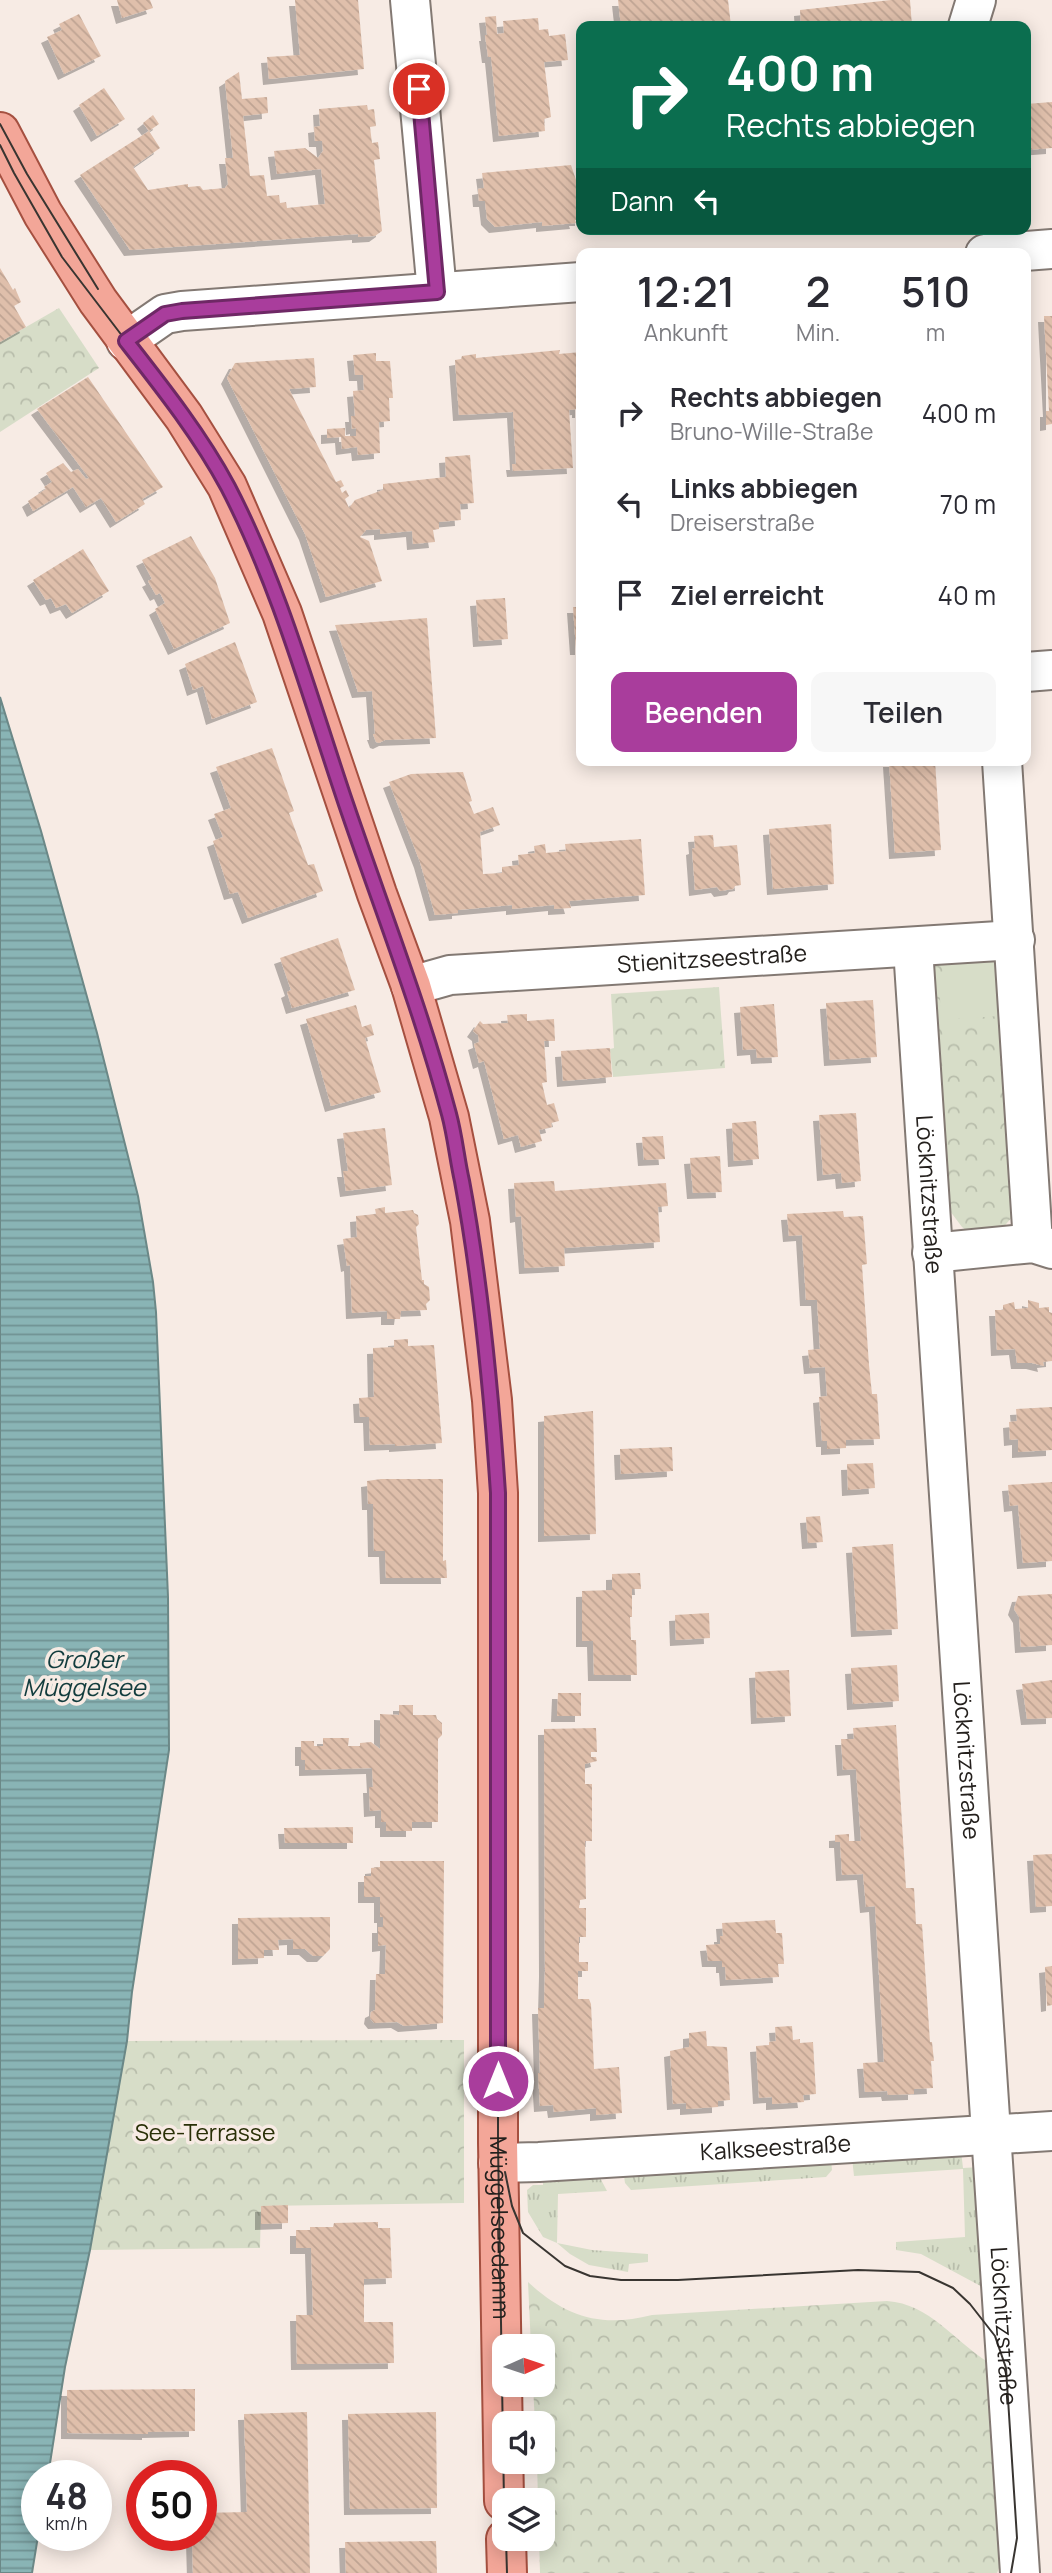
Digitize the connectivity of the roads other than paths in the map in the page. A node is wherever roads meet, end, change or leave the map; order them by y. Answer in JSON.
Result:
{"nodes":[{"id":1,"x":410,"y":0,"type":"edge"},
{"id":2,"x":976,"y":0,"type":"edge"},
{"id":3,"x":970,"y":21,"type":"edge"},
{"id":4,"x":0,"y":132,"type":"edge"},
{"id":5,"x":1052,"y":249,"type":"edge"},
{"id":6,"x":1031,"y":251,"type":"edge"},
{"id":7,"x":576,"y":282,"type":"edge"},
{"id":8,"x":437,"y":292,"type":"junction"},
{"id":9,"x":126,"y":341,"type":"junction"},
{"id":10,"x":1052,"y":670,"type":"edge"},
{"id":11,"x":1031,"y":672,"type":"edge"},
{"id":12,"x":1002,"y":766,"type":"edge"},
{"id":13,"x":1015,"y":940,"type":"junction"},
{"id":14,"x":914,"y":948,"type":"junction"},
{"id":15,"x":411,"y":986,"type":"junction"},
{"id":16,"x":1043,"y":1246,"type":"edge"},
{"id":17,"x":932,"y":1252,"type":"junction"},
{"id":18,"x":1052,"y":2132,"type":"edge"},
{"id":19,"x":989,"y":2136,"type":"junction"},
{"id":20,"x":498,"y":2163,"type":"junction"},
{"id":21,"x":504,"y":2488,"type":"edge"},
{"id":22,"x":506,"y":2551,"type":"edge"},
{"id":23,"x":507,"y":2573,"type":"edge"},
{"id":24,"x":1020,"y":2573,"type":"edge"}],
"edges":[{"from":1,"to":8,"type":"street"},
{"from":2,"to":3,"type":"street"},
{"from":4,"to":9,"type":"main road","name":"Müggelseedamm"},
{"from":5,"to":6,"type":"street"},
{"from":7,"to":8,"type":"street"},
{"from":8,"to":9,"type":"street"},
{"from":9,"to":15,"type":"main road","name":"Müggelseedamm"},
{"from":10,"to":11,"type":"street"},
{"from":12,"to":13,"type":"street"},
{"from":13,"to":14,"type":"street","name":"Stienitzseestraße"},
{"from":13,"to":16,"type":"street"},
{"from":14,"to":15,"type":"street","name":"Stienitzseestraße"},
{"from":14,"to":17,"type":"street","name":"Löcknitzstraße"},
{"from":15,"to":20,"type":"main road","name":"Müggelseedamm"},
{"from":16,"to":17,"type":"street"},
{"from":17,"to":19,"type":"street","name":"Löcknitzstraße"},
{"from":18,"to":19,"type":"street","name":"Kalkseestraße"},
{"from":19,"to":20,"type":"street","name":"Kalkseestraße"},
{"from":19,"to":24,"type":"street","name":"Löcknitzstraße"},
{"from":20,"to":21,"type":"main road","name":"Müggelseedamm"},
{"from":22,"to":23,"type":"main road"}]}
